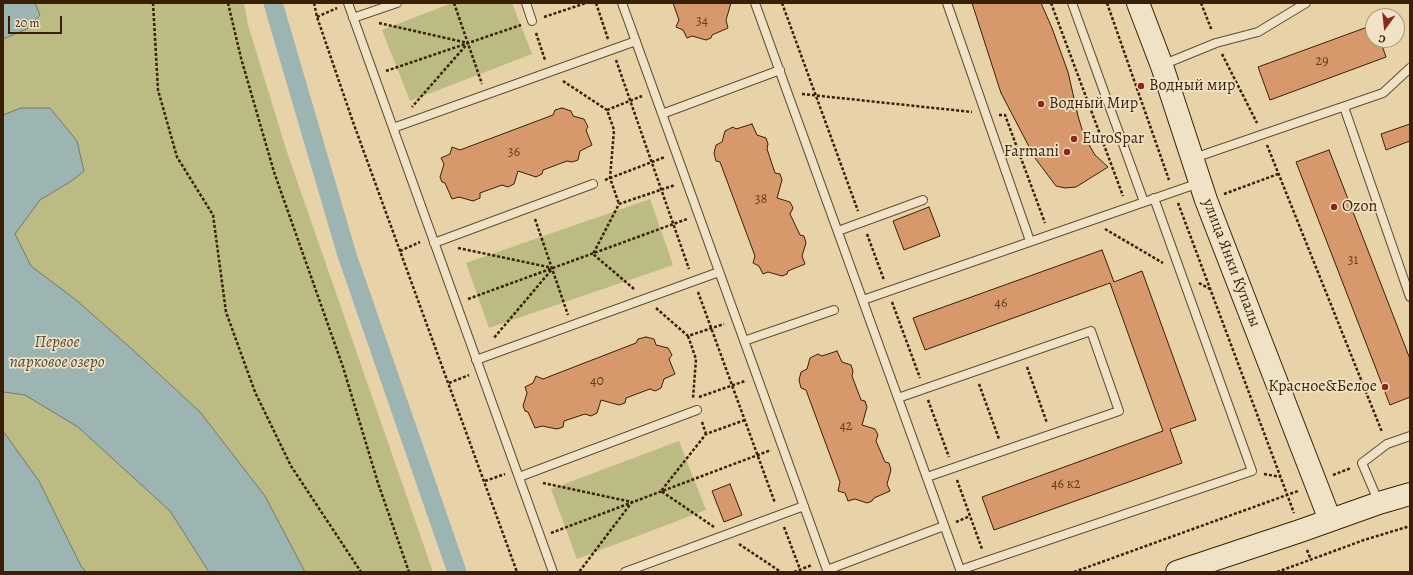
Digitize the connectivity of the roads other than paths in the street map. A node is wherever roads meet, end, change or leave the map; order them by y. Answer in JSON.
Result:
{"nodes":[{"id":1,"x":348,"y":3,"type":"edge"},
{"id":2,"x":397,"y":3,"type":"edge"},
{"id":3,"x":526,"y":3,"type":"edge"},
{"id":4,"x":622,"y":3,"type":"edge"},
{"id":5,"x":755,"y":3,"type":"edge"},
{"id":6,"x":947,"y":3,"type":"edge"},
{"id":7,"x":1072,"y":3,"type":"edge"},
{"id":8,"x":1138,"y":3,"type":"edge"},
{"id":9,"x":1306,"y":3,"type":"edge"},
{"id":10,"x":354,"y":18,"type":"junction"},
{"id":11,"x":532,"y":21,"type":"road end"},
{"id":12,"x":636,"y":41,"type":"junction"},
{"id":13,"x":1162,"y":66,"type":"junction"},
{"id":14,"x":1410,"y":68,"type":"edge"},
{"id":15,"x":780,"y":70,"type":"junction"},
{"id":16,"x":1344,"y":107,"type":"junction"},
{"id":17,"x":662,"y":114,"type":"junction"},
{"id":18,"x":393,"y":128,"type":"junction"},
{"id":19,"x":1192,"y":159,"type":"junction"},
{"id":20,"x":593,"y":184,"type":"road end"},
{"id":21,"x":1203,"y":191,"type":"junction"},
{"id":22,"x":1154,"y":198,"type":"junction"},
{"id":23,"x":923,"y":200,"type":"dead end"},
{"id":24,"x":1144,"y":202,"type":"junction"},
{"id":25,"x":838,"y":231,"type":"junction"},
{"id":26,"x":433,"y":240,"type":"junction"},
{"id":27,"x":1030,"y":241,"type":"junction"},
{"id":28,"x":720,"y":272,"type":"junction"},
{"id":29,"x":1410,"y":297,"type":"edge"},
{"id":30,"x":863,"y":300,"type":"junction"},
{"id":31,"x":834,"y":310,"type":"dead end"},
{"id":32,"x":744,"y":341,"type":"junction"},
{"id":33,"x":476,"y":360,"type":"junction"},
{"id":34,"x":898,"y":398,"type":"junction"},
{"id":35,"x":697,"y":410,"type":"dead end"},
{"id":36,"x":1410,"y":436,"type":"edge"},
{"id":37,"x":517,"y":474,"type":"junction"},
{"id":38,"x":927,"y":478,"type":"junction"},
{"id":39,"x":1410,"y":494,"type":"edge"},
{"id":40,"x":1379,"y":503,"type":"junction"},
{"id":41,"x":804,"y":506,"type":"junction"},
{"id":42,"x":1330,"y":520,"type":"junction"},
{"id":43,"x":944,"y":526,"type":"junction"},
{"id":44,"x":961,"y":571,"type":"edge"},
{"id":45,"x":553,"y":572,"type":"edge"},
{"id":46,"x":625,"y":572,"type":"edge"},
{"id":47,"x":1177,"y":572,"type":"edge"}],
"edges":[{"from":1,"to":10,"type":"lane"},
{"from":2,"to":10,"type":"lane"},
{"from":3,"to":11,"type":"lane"},
{"from":4,"to":12,"type":"lane"},
{"from":5,"to":15,"type":"lane"},
{"from":6,"to":27,"type":"lane"},
{"from":7,"to":24,"type":"lane"},
{"from":8,"to":13,"type":"street","name":"улица Янки Купалы"},
{"from":9,"to":13,"type":"lane"},
{"from":10,"to":18,"type":"lane"},
{"from":12,"to":17,"type":"lane"},
{"from":12,"to":18,"type":"lane"},
{"from":13,"to":19,"type":"street","name":"улица Янки Купалы"},
{"from":14,"to":16,"type":"lane"},
{"from":15,"to":17,"type":"lane"},
{"from":15,"to":25,"type":"lane"},
{"from":16,"to":19,"type":"lane"},
{"from":16,"to":29,"type":"lane"},
{"from":17,"to":28,"type":"lane"},
{"from":18,"to":26,"type":"lane"},
{"from":19,"to":21,"type":"street","name":"улица Янки Купалы"},
{"from":20,"to":26,"type":"lane"},
{"from":21,"to":22,"type":"lane"},
{"from":21,"to":42,"type":"street","name":"улица Янки Купалы"},
{"from":22,"to":24,"type":"lane"},
{"from":22,"to":44,"type":"lane"},
{"from":23,"to":25,"type":"lane"},
{"from":24,"to":27,"type":"lane"},
{"from":25,"to":30,"type":"lane"},
{"from":26,"to":33,"type":"lane"},
{"from":27,"to":30,"type":"lane"},
{"from":28,"to":32,"type":"lane"},
{"from":28,"to":33,"type":"lane"},
{"from":30,"to":34,"type":"lane"},
{"from":31,"to":32,"type":"lane"},
{"from":32,"to":41,"type":"lane"},
{"from":33,"to":37,"type":"lane"},
{"from":34,"to":38,"type":"lane"},
{"from":34,"to":38,"type":"lane"},
{"from":35,"to":37,"type":"lane"},
{"from":36,"to":40,"type":"lane"},
{"from":37,"to":45,"type":"lane"},
{"from":38,"to":43,"type":"lane"},
{"from":39,"to":40,"type":"street"},
{"from":40,"to":42,"type":"street"},
{"from":41,"to":43,"type":"lane"},
{"from":41,"to":46,"type":"lane"},
{"from":42,"to":47,"type":"street"},
{"from":43,"to":44,"type":"lane"}]}
